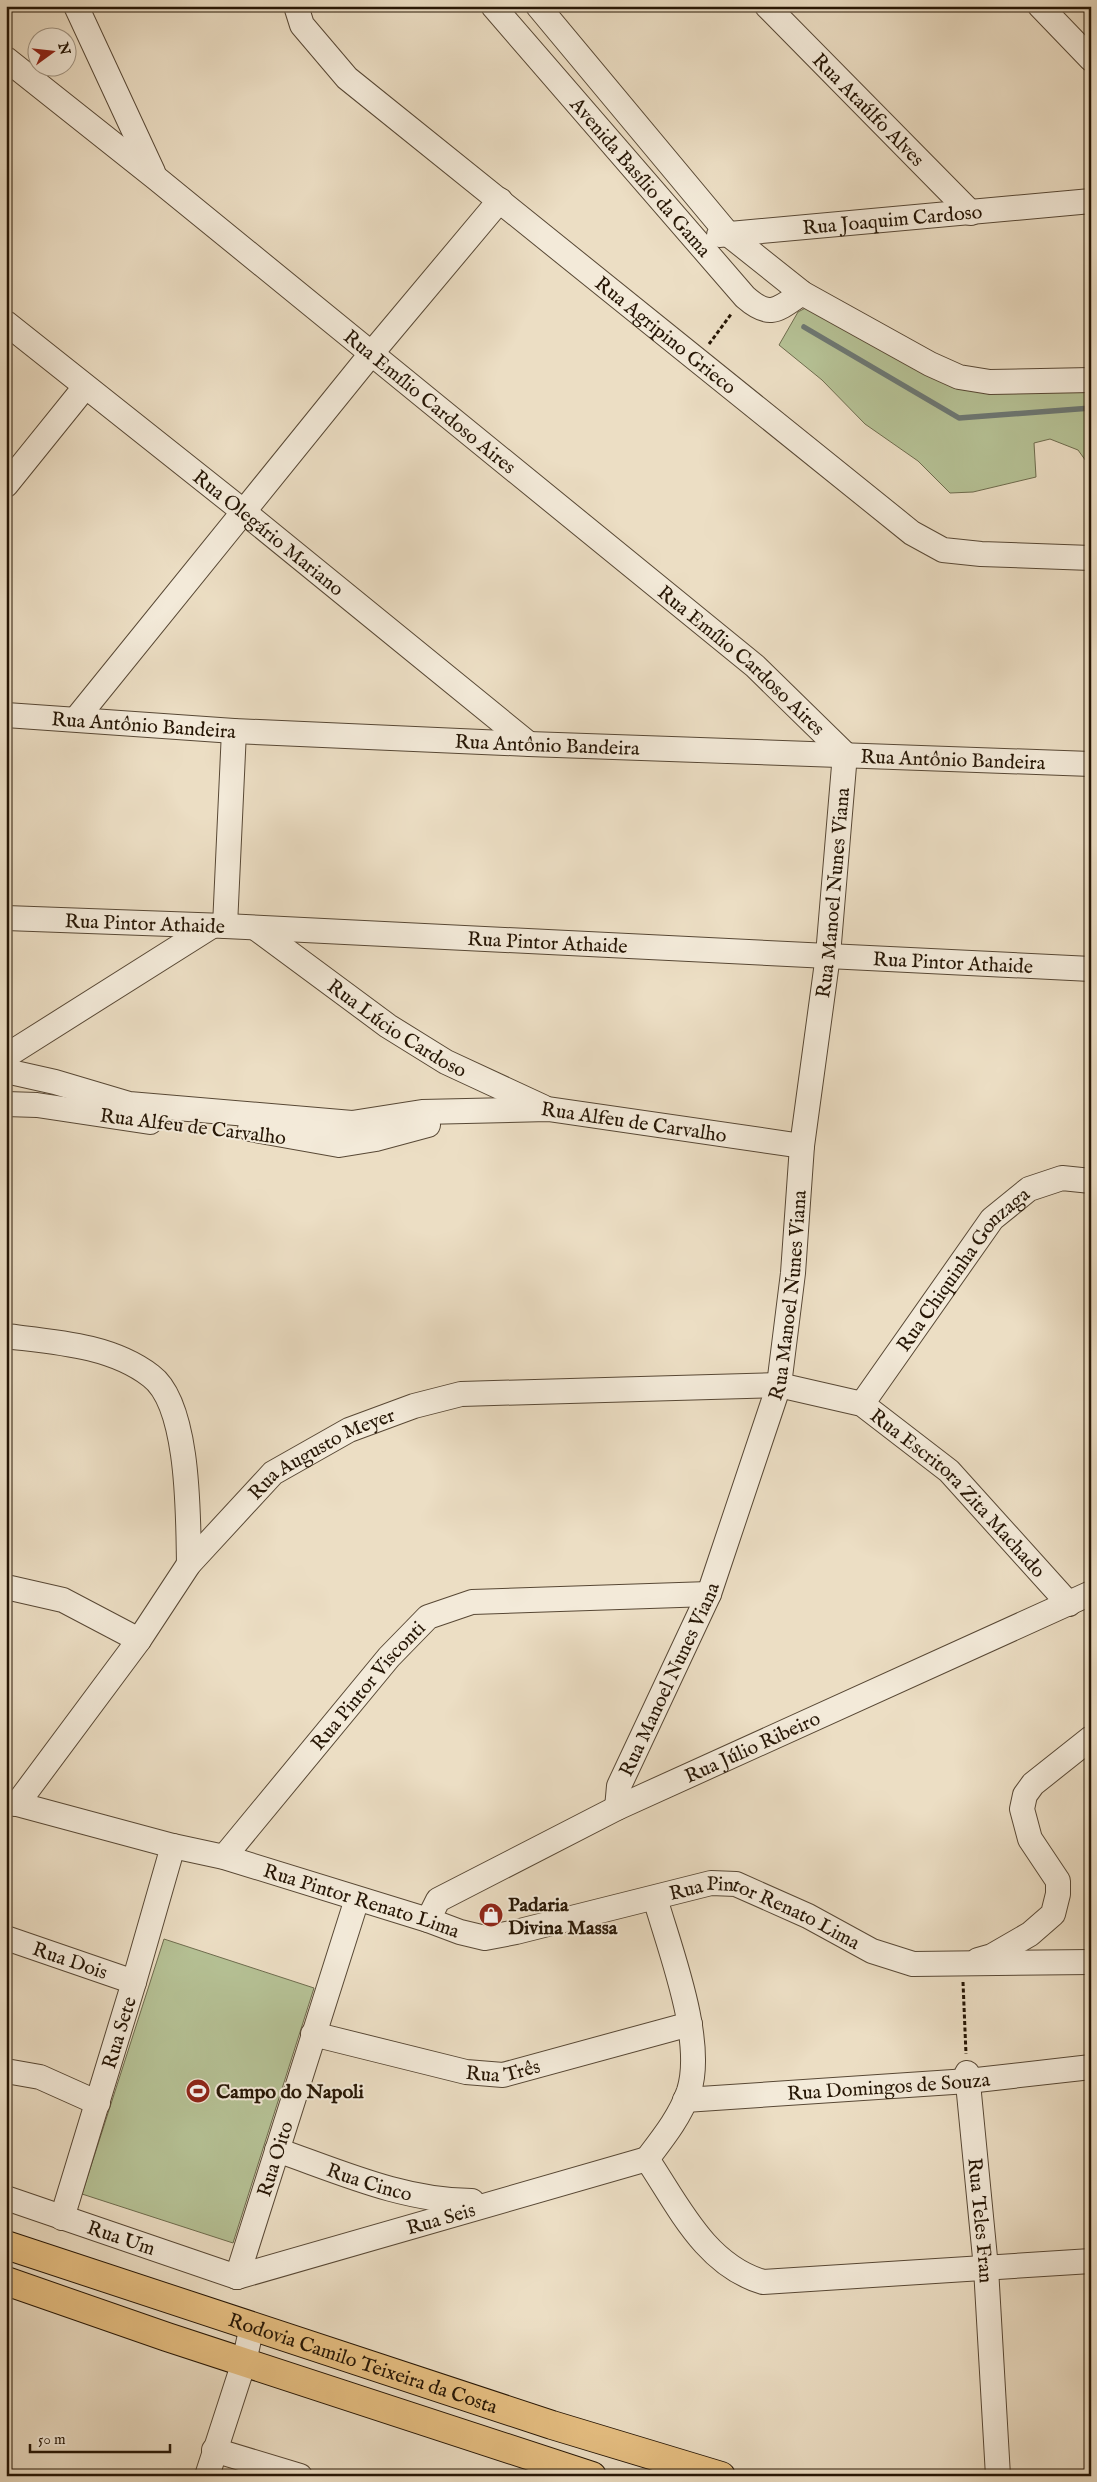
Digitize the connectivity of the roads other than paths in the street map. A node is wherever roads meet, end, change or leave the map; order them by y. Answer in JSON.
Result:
{"nodes":[{"id":1,"x":76,"y":6,"type":"edge"},
{"id":2,"x":296,"y":6,"type":"edge"},
{"id":3,"x":492,"y":6,"type":"edge"},
{"id":4,"x":538,"y":6,"type":"edge"},
{"id":5,"x":768,"y":6,"type":"edge"},
{"id":6,"x":1040,"y":6,"type":"edge"},
{"id":7,"x":1091,"y":59,"type":"edge"},
{"id":8,"x":6,"y":60,"type":"edge"},
{"id":9,"x":156,"y":178,"type":"junction"},
{"id":10,"x":500,"y":200,"type":"junction"},
{"id":11,"x":1091,"y":201,"type":"edge"},
{"id":12,"x":971,"y":213,"type":"junction"},
{"id":13,"x":728,"y":234,"type":"junction"},
{"id":14,"x":694,"y":240,"type":"junction"},
{"id":15,"x":802,"y":293,"type":"junction"},
{"id":16,"x":6,"y":323,"type":"edge"},
{"id":17,"x":371,"y":354,"type":"junction"},
{"id":18,"x":1091,"y":380,"type":"edge"},
{"id":19,"x":85,"y":387,"type":"junction"},
{"id":20,"x":6,"y":486,"type":"edge"},
{"id":21,"x":244,"y":512,"type":"junction"},
{"id":22,"x":1091,"y":558,"type":"edge"},
{"id":23,"x":6,"y":715,"type":"edge"},
{"id":24,"x":76,"y":719,"type":"junction"},
{"id":25,"x":234,"y":731,"type":"junction"},
{"id":26,"x":529,"y":744,"type":"junction"},
{"id":27,"x":845,"y":754,"type":"junction"},
{"id":28,"x":1091,"y":764,"type":"edge"},
{"id":29,"x":6,"y":918,"type":"edge"},
{"id":30,"x":218,"y":926,"type":"junction"},
{"id":31,"x":257,"y":929,"type":"junction"},
{"id":32,"x":828,"y":956,"type":"junction"},
{"id":33,"x":1091,"y":969,"type":"edge"},
{"id":34,"x":6,"y":1056,"type":"edge"},
{"id":35,"x":6,"y":1071,"type":"edge"},
{"id":36,"x":6,"y":1104,"type":"edge"},
{"id":37,"x":548,"y":1109,"type":"junction"},
{"id":38,"x":465,"y":1111,"type":"junction"},
{"id":39,"x":802,"y":1146,"type":"junction"},
{"id":40,"x":1091,"y":1181,"type":"edge"},
{"id":41,"x":6,"y":1336,"type":"edge"},
{"id":42,"x":779,"y":1384,"type":"junction"},
{"id":43,"x":862,"y":1404,"type":"junction"},
{"id":44,"x":189,"y":1564,"type":"junction"},
{"id":45,"x":6,"y":1587,"type":"edge"},
{"id":46,"x":1091,"y":1593,"type":"edge"},
{"id":47,"x":708,"y":1594,"type":"junction"},
{"id":48,"x":1069,"y":1604,"type":"junction"},
{"id":49,"x":140,"y":1640,"type":"junction"},
{"id":50,"x":1091,"y":1738,"type":"edge"},
{"id":51,"x":11,"y":1804,"type":"edge"},
{"id":52,"x":617,"y":1808,"type":"junction"},
{"id":53,"x":173,"y":1846,"type":"junction"},
{"id":54,"x":224,"y":1857,"type":"junction"},
{"id":55,"x":655,"y":1898,"type":"junction"},
{"id":56,"x":357,"y":1899,"type":"junction"},
{"id":57,"x":428,"y":1920,"type":"junction"},
{"id":58,"x":6,"y":1938,"type":"edge"},
{"id":59,"x":1091,"y":1962,"type":"edge"},
{"id":60,"x":962,"y":1964,"type":"junction"},
{"id":61,"x":134,"y":1982,"type":"junction"},
{"id":62,"x":690,"y":2024,"type":"junction"},
{"id":63,"x":313,"y":2034,"type":"junction"},
{"id":64,"x":1091,"y":2067,"type":"edge"},
{"id":65,"x":6,"y":2071,"type":"edge"},
{"id":66,"x":967,"y":2077,"type":"junction"},
{"id":67,"x":685,"y":2100,"type":"junction"},
{"id":68,"x":98,"y":2103,"type":"junction"},
{"id":69,"x":277,"y":2150,"type":"junction"},
{"id":70,"x":647,"y":2159,"type":"junction"},
{"id":71,"x":6,"y":2198,"type":"edge"},
{"id":72,"x":494,"y":2201,"type":"junction"},
{"id":73,"x":62,"y":2218,"type":"junction"},
{"id":74,"x":6,"y":2245,"type":"edge"},
{"id":75,"x":1091,"y":2261,"type":"edge"},
{"id":76,"x":986,"y":2268,"type":"junction"},
{"id":77,"x":236,"y":2277,"type":"junction"},
{"id":78,"x":6,"y":2281,"type":"edge"},
{"id":79,"x":252,"y":2326,"type":"junction"},
{"id":80,"x":244,"y":2362,"type":"junction"},
{"id":81,"x":214,"y":2450,"type":"junction"},
{"id":82,"x":207,"y":2476,"type":"edge"},
{"id":83,"x":300,"y":2476,"type":"edge"},
{"id":84,"x":592,"y":2476,"type":"edge"},
{"id":85,"x":721,"y":2476,"type":"edge"},
{"id":86,"x":998,"y":2476,"type":"edge"}],
"edges":[{"from":1,"to":9,"type":"street"},
{"from":2,"to":10,"type":"street","name":"Rua Agripino Grieco"},
{"from":3,"to":14,"type":"street","name":"Avenida Basílio da Gama"},
{"from":4,"to":13,"type":"street","name":"Avenida Basílio da Gama"},
{"from":5,"to":12,"type":"street","name":"Rua Ataúlfo Alves"},
{"from":6,"to":7,"type":"street"},
{"from":8,"to":9,"type":"street","name":"Rua Emílio Cardoso Aires"},
{"from":9,"to":17,"type":"street","name":"Rua Emílio Cardoso Aires"},
{"from":10,"to":17,"type":"street"},
{"from":10,"to":22,"type":"street","name":"Rua Agripino Grieco"},
{"from":11,"to":12,"type":"street","name":"Rua Joaquim Cardoso"},
{"from":12,"to":13,"type":"street","name":"Rua Joaquim Cardoso"},
{"from":13,"to":14,"type":"street","name":"Rua Joaquim Cardoso"},
{"from":13,"to":15,"type":"street","name":"Avenida Basílio da Gama"},
{"from":14,"to":15,"type":"street","name":"Avenida Basílio da Gama"},
{"from":15,"to":18,"type":"street","name":"Avenida Basílio da Gama"},
{"from":16,"to":19,"type":"street","name":"Rua Olegário Mariano"},
{"from":17,"to":21,"type":"street"},
{"from":17,"to":27,"type":"street","name":"Rua Emílio Cardoso Aires"},
{"from":19,"to":20,"type":"street"},
{"from":19,"to":21,"type":"street","name":"Rua Olegário Mariano"},
{"from":21,"to":24,"type":"street"},
{"from":21,"to":26,"type":"street","name":"Rua Olegário Mariano"},
{"from":23,"to":24,"type":"street","name":"Rua Antônio Bandeira"},
{"from":24,"to":25,"type":"street","name":"Rua Antônio Bandeira"},
{"from":25,"to":26,"type":"street","name":"Rua Antônio Bandeira"},
{"from":25,"to":30,"type":"street"},
{"from":26,"to":27,"type":"street","name":"Rua Antônio Bandeira"},
{"from":27,"to":28,"type":"street","name":"Rua Antônio Bandeira"},
{"from":27,"to":32,"type":"street","name":"Rua Manoel Nunes Viana"},
{"from":29,"to":30,"type":"street","name":"Rua Pintor Athaide"},
{"from":30,"to":31,"type":"street","name":"Rua Pintor Athaide"},
{"from":30,"to":34,"type":"street"},
{"from":31,"to":32,"type":"street","name":"Rua Pintor Athaide"},
{"from":31,"to":37,"type":"street","name":"Rua Lúcio Cardoso"},
{"from":32,"to":33,"type":"street","name":"Rua Pintor Athaide"},
{"from":32,"to":39,"type":"street","name":"Rua Manoel Nunes Viana"},
{"from":35,"to":38,"type":"street","name":"Rua Alfeu de Carvalho"},
{"from":36,"to":38,"type":"street","name":"Rua Alfeu de Carvalho"},
{"from":37,"to":38,"type":"street","name":"Rua Alfeu de Carvalho"},
{"from":37,"to":39,"type":"street","name":"Rua Alfeu de Carvalho"},
{"from":39,"to":42,"type":"street","name":"Rua Manoel Nunes Viana"},
{"from":40,"to":43,"type":"street","name":"Rua Chiquinha Gonzaga"},
{"from":41,"to":44,"type":"street"},
{"from":42,"to":43,"type":"street","name":"Rua Escritora Zita Machado"},
{"from":42,"to":44,"type":"street","name":"Rua Augusto Meyer"},
{"from":42,"to":47,"type":"street","name":"Rua Manoel Nunes Viana"},
{"from":43,"to":48,"type":"street","name":"Rua Escritora Zita Machado"},
{"from":44,"to":49,"type":"street","name":"Rua Augusto Meyer"},
{"from":45,"to":49,"type":"street"},
{"from":46,"to":48,"type":"street","name":"Rua Júlio Ribeiro"},
{"from":47,"to":52,"type":"street","name":"Rua Manoel Nunes Viana"},
{"from":47,"to":54,"type":"street","name":"Rua Pintor Visconti"},
{"from":48,"to":52,"type":"street","name":"Rua Júlio Ribeiro"},
{"from":49,"to":51,"type":"street","name":"Rua Augusto Meyer"},
{"from":50,"to":60,"type":"street"},
{"from":51,"to":53,"type":"street","name":"Rua Pintor Renato Lima"},
{"from":52,"to":57,"type":"street","name":"Rua Júlio Ribeiro"},
{"from":53,"to":54,"type":"street","name":"Rua Pintor Renato Lima"},
{"from":53,"to":61,"type":"street","name":"Rua Sete"},
{"from":54,"to":56,"type":"street","name":"Rua Pintor Renato Lima"},
{"from":55,"to":57,"type":"street","name":"Rua Pintor Renato Lima"},
{"from":55,"to":60,"type":"street","name":"Rua Pintor Renato Lima"},
{"from":55,"to":62,"type":"street"},
{"from":56,"to":57,"type":"street","name":"Rua Pintor Renato Lima"},
{"from":56,"to":63,"type":"street","name":"Rua Oito"},
{"from":58,"to":61,"type":"street","name":"Rua Dois"},
{"from":59,"to":60,"type":"street","name":"Rua Pintor Renato Lima"},
{"from":61,"to":68,"type":"street","name":"Rua Sete"},
{"from":62,"to":63,"type":"street","name":"Rua Três"},
{"from":62,"to":67,"type":"street"},
{"from":63,"to":69,"type":"street","name":"Rua Oito"},
{"from":64,"to":66,"type":"street","name":"Rua Domingos de Souza"},
{"from":65,"to":68,"type":"street"},
{"from":66,"to":67,"type":"street","name":"Rua Domingos de Souza"},
{"from":66,"to":76,"type":"street","name":"Rua Teles Fran"},
{"from":67,"to":70,"type":"street"},
{"from":68,"to":73,"type":"street","name":"Rua Sete"},
{"from":69,"to":72,"type":"street","name":"Rua Cinco"},
{"from":69,"to":77,"type":"street","name":"Rua Oito"},
{"from":70,"to":72,"type":"street","name":"Rua Seis"},
{"from":70,"to":76,"type":"street"},
{"from":71,"to":73,"type":"street","name":"Rua Um"},
{"from":72,"to":77,"type":"street","name":"Rua Seis"},
{"from":73,"to":77,"type":"street","name":"Rua Um"},
{"from":74,"to":79,"type":"highway","name":"Rodovia Camilo Teixeira da Costa"},
{"from":75,"to":76,"type":"street"},
{"from":76,"to":86,"type":"street","name":"Rua Teles Fran"},
{"from":78,"to":80,"type":"highway","name":"Rodovia Camilo Teixeira da Costa"},
{"from":79,"to":80,"type":"street"},
{"from":79,"to":85,"type":"highway","name":"Rodovia Camilo Teixeira da Costa"},
{"from":80,"to":81,"type":"street"},
{"from":80,"to":84,"type":"highway","name":"Rodovia Camilo Teixeira da Costa"},
{"from":81,"to":82,"type":"street"},
{"from":81,"to":83,"type":"street"}]}
